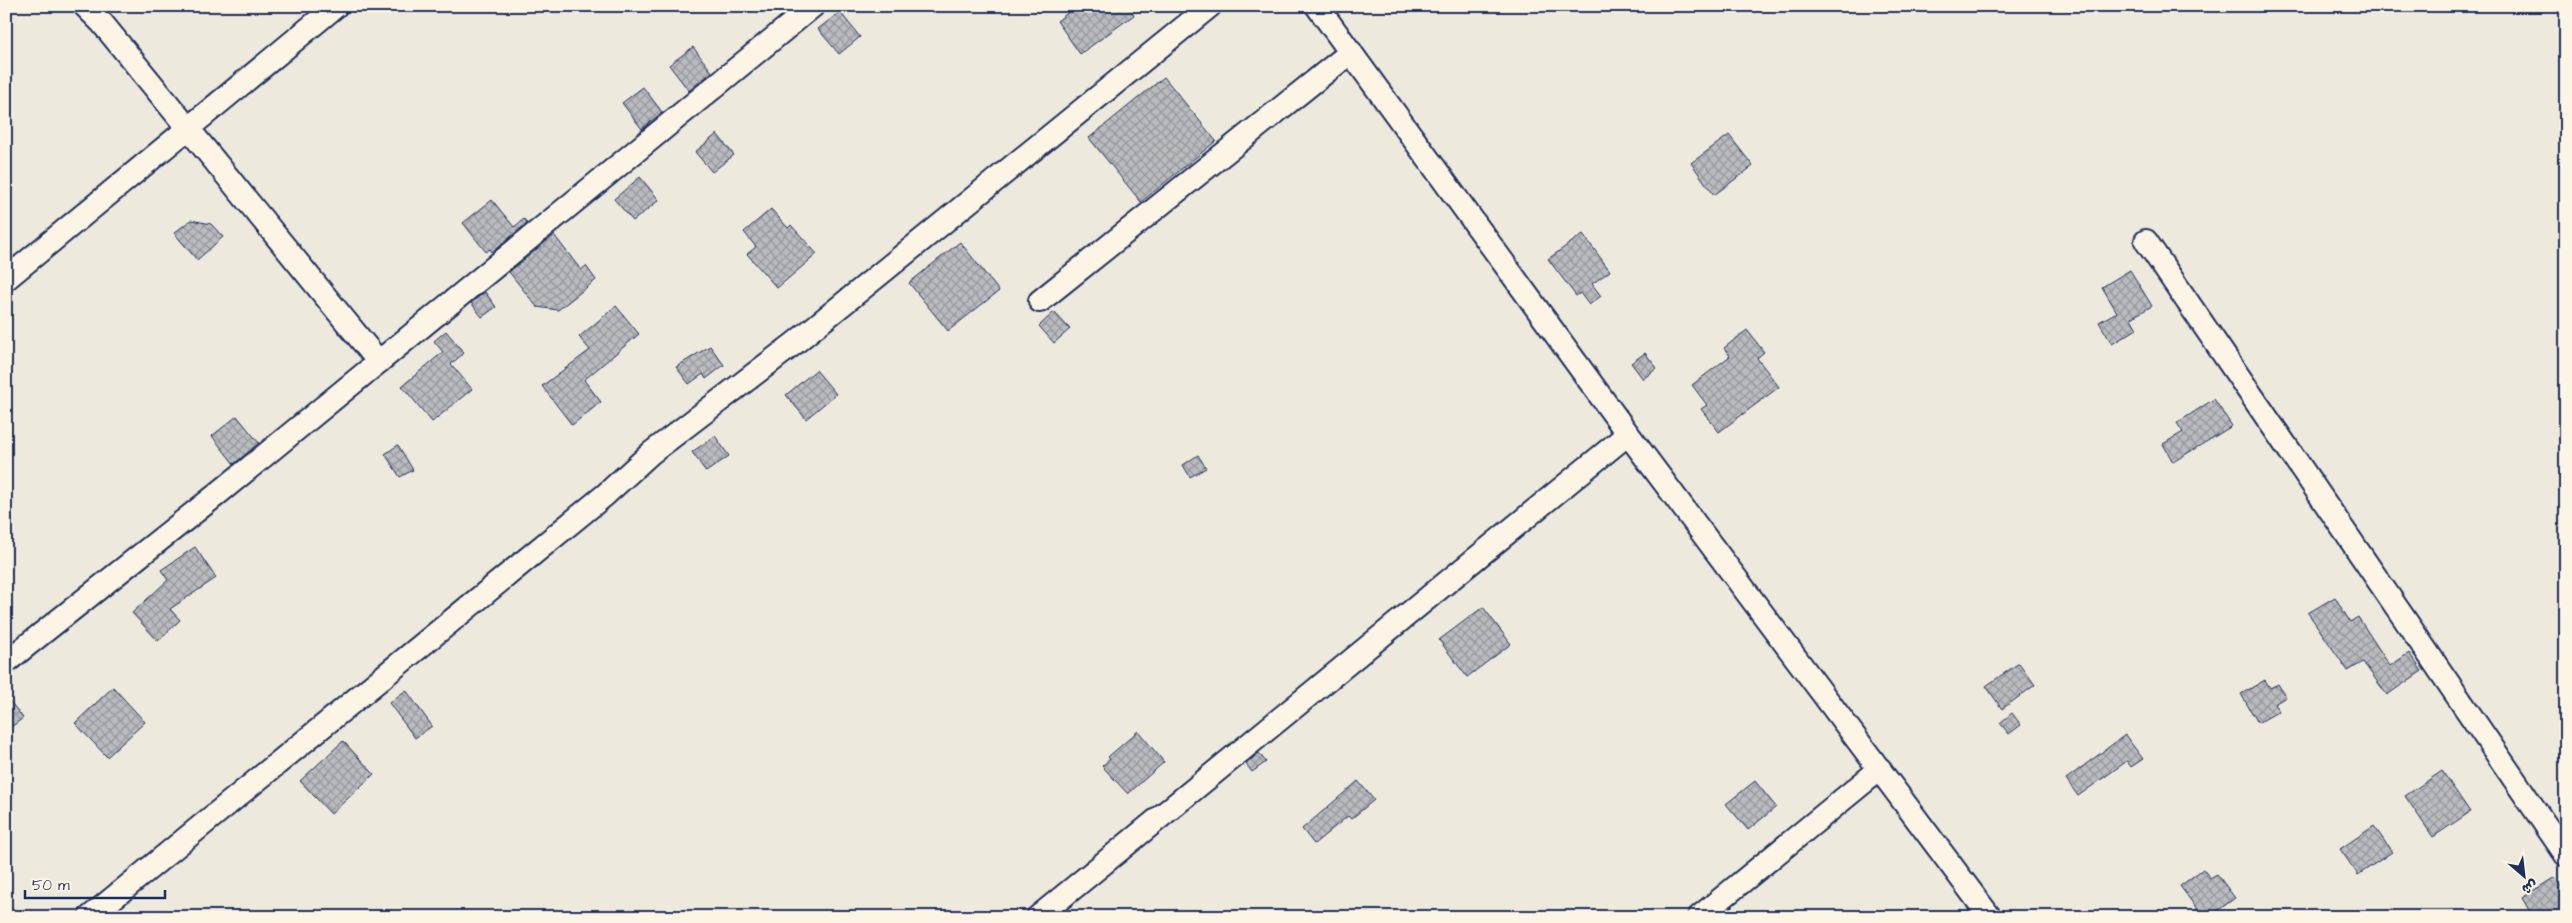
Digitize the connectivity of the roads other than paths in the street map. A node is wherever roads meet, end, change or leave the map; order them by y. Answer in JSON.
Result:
{"nodes":[{"id":1,"x":85,"y":6,"type":"edge"},
{"id":2,"x":336,"y":6,"type":"edge"},
{"id":3,"x":813,"y":6,"type":"edge"},
{"id":4,"x":1210,"y":6,"type":"edge"},
{"id":5,"x":1317,"y":6,"type":"edge"},
{"id":6,"x":1351,"y":52,"type":"junction"},
{"id":7,"x":188,"y":128,"type":"junction"},
{"id":8,"x":2146,"y":241,"type":"dead end"},
{"id":9,"x":6,"y":279,"type":"edge"},
{"id":10,"x":1040,"y":300,"type":"dead end"},
{"id":11,"x":378,"y":362,"type":"junction"},
{"id":12,"x":1628,"y":434,"type":"junction"},
{"id":13,"x":6,"y":662,"type":"edge"},
{"id":14,"x":1880,"y":769,"type":"junction"},
{"id":15,"x":2566,"y":855,"type":"edge"},
{"id":16,"x":90,"y":917,"type":"edge"},
{"id":17,"x":1038,"y":917,"type":"edge"},
{"id":18,"x":1699,"y":917,"type":"edge"},
{"id":19,"x":1990,"y":917,"type":"edge"}],
"edges":[{"from":1,"to":7,"type":"street"},
{"from":2,"to":7,"type":"street"},
{"from":3,"to":11,"type":"street"},
{"from":4,"to":16,"type":"street"},
{"from":5,"to":6,"type":"street"},
{"from":6,"to":10,"type":"street"},
{"from":6,"to":12,"type":"street"},
{"from":7,"to":9,"type":"street"},
{"from":7,"to":11,"type":"street"},
{"from":8,"to":15,"type":"street"},
{"from":11,"to":13,"type":"street"},
{"from":12,"to":14,"type":"street"},
{"from":12,"to":17,"type":"street"},
{"from":14,"to":18,"type":"street"},
{"from":14,"to":19,"type":"street"}]}
